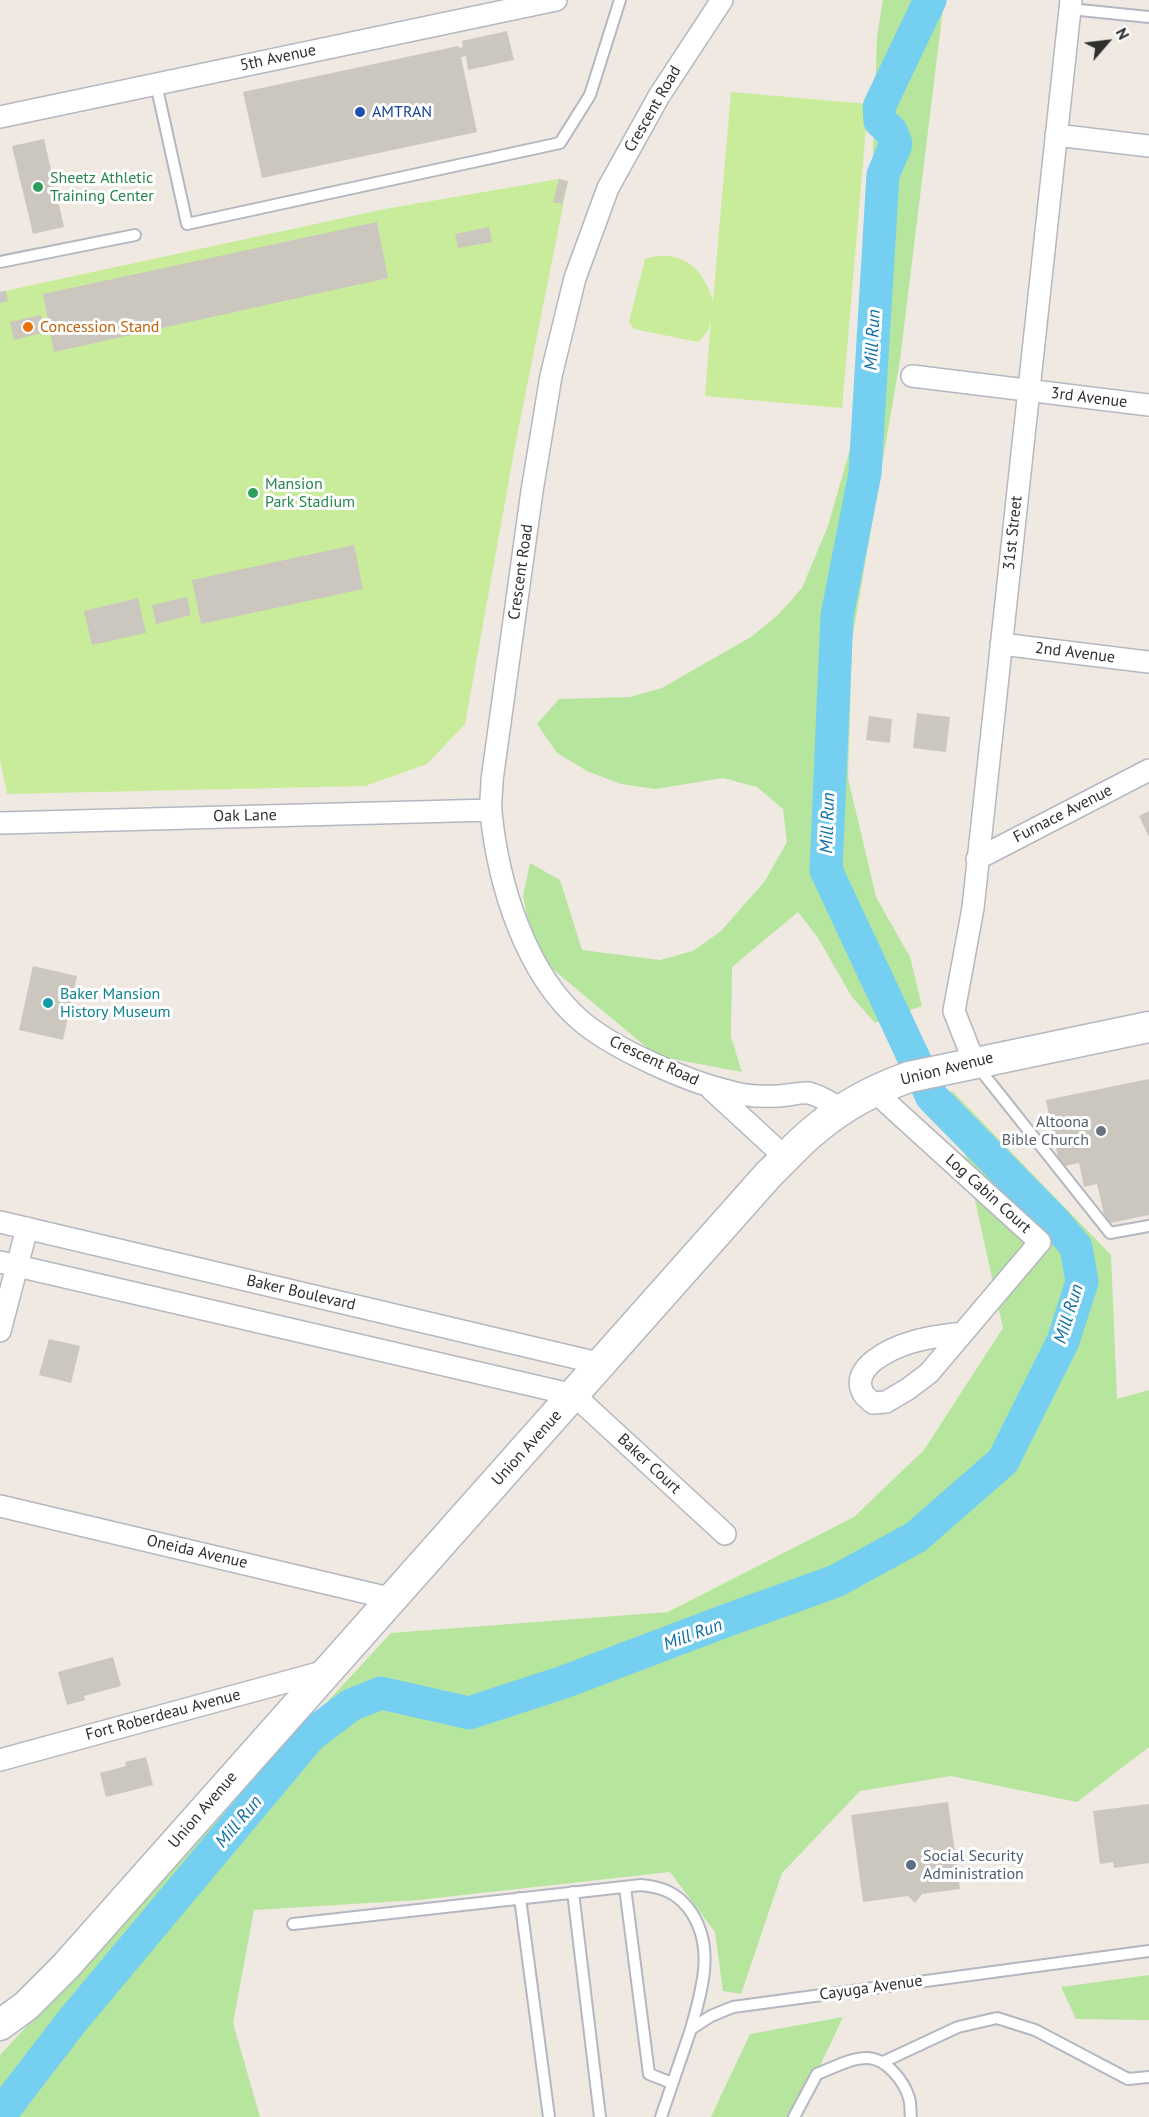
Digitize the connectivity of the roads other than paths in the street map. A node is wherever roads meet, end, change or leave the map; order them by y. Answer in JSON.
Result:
{"nodes":[{"id":1,"x":556,"y":0,"type":"edge"},
{"id":2,"x":620,"y":0,"type":"edge"},
{"id":3,"x":722,"y":0,"type":"edge"},
{"id":4,"x":1070,"y":4,"type":"edge"},
{"id":5,"x":1149,"y":17,"type":"edge"},
{"id":6,"x":156,"y":84,"type":"junction"},
{"id":7,"x":0,"y":117,"type":"edge"},
{"id":8,"x":1056,"y":135,"type":"junction"},
{"id":9,"x":1149,"y":146,"type":"edge"},
{"id":10,"x":135,"y":235,"type":"dead end"},
{"id":11,"x":0,"y":262,"type":"edge"},
{"id":12,"x":912,"y":376,"type":"dead end"},
{"id":13,"x":1028,"y":391,"type":"junction"},
{"id":14,"x":1149,"y":405,"type":"edge"},
{"id":15,"x":1000,"y":645,"type":"junction"},
{"id":16,"x":1149,"y":662,"type":"edge"},
{"id":17,"x":1149,"y":770,"type":"edge"},
{"id":18,"x":490,"y":810,"type":"junction"},
{"id":19,"x":0,"y":823,"type":"edge"},
{"id":20,"x":977,"y":859,"type":"junction"},
{"id":21,"x":1149,"y":1026,"type":"edge"},
{"id":22,"x":974,"y":1062,"type":"junction"},
{"id":23,"x":706,"y":1084,"type":"junction"},
{"id":24,"x":874,"y":1091,"type":"junction"},
{"id":25,"x":842,"y":1109,"type":"junction"},
{"id":26,"x":786,"y":1158,"type":"junction"},
{"id":27,"x":0,"y":1222,"type":"edge"},
{"id":28,"x":1149,"y":1226,"type":"edge"},
{"id":29,"x":27,"y":1228,"type":"junction"},
{"id":30,"x":8,"y":1264,"type":"edge"},
{"id":31,"x":0,"y":1331,"type":"edge"},
{"id":32,"x":963,"y":1332,"type":"junction"},
{"id":33,"x":602,"y":1364,"type":"junction"},
{"id":34,"x":574,"y":1395,"type":"junction"},
{"id":35,"x":0,"y":1506,"type":"edge"},
{"id":36,"x":725,"y":1534,"type":"dead end"},
{"id":37,"x":393,"y":1599,"type":"junction"},
{"id":38,"x":326,"y":1671,"type":"junction"},
{"id":39,"x":0,"y":1749,"type":"edge"},
{"id":40,"x":21,"y":1754,"type":"junction"},
{"id":41,"x":0,"y":1760,"type":"edge"},
{"id":42,"x":625,"y":1887,"type":"junction"},
{"id":43,"x":573,"y":1892,"type":"junction"},
{"id":44,"x":520,"y":1898,"type":"junction"},
{"id":45,"x":293,"y":1924,"type":"dead end"},
{"id":46,"x":1149,"y":1951,"type":"edge"},
{"id":47,"x":0,"y":2025,"type":"edge"},
{"id":48,"x":691,"y":2029,"type":"junction"},
{"id":49,"x":883,"y":2062,"type":"junction"},
{"id":50,"x":1149,"y":2077,"type":"edge"},
{"id":51,"x":672,"y":2083,"type":"junction"},
{"id":52,"x":549,"y":2117,"type":"edge"},
{"id":53,"x":600,"y":2117,"type":"edge"},
{"id":54,"x":661,"y":2117,"type":"edge"},
{"id":55,"x":794,"y":2117,"type":"edge"},
{"id":56,"x":911,"y":2117,"type":"edge"}],
"edges":[{"from":1,"to":6,"type":"street","name":"5th Avenue"},
{"from":2,"to":6,"type":"lane"},
{"from":3,"to":18,"type":"street","name":"Crescent Road"},
{"from":4,"to":5,"type":"lane"},
{"from":4,"to":8,"type":"street","name":"31st Street"},
{"from":6,"to":7,"type":"street","name":"5th Avenue"},
{"from":8,"to":9,"type":"street"},
{"from":8,"to":13,"type":"street","name":"31st Street"},
{"from":10,"to":11,"type":"lane"},
{"from":12,"to":13,"type":"street","name":"3rd Avenue"},
{"from":13,"to":14,"type":"street","name":"3rd Avenue"},
{"from":13,"to":15,"type":"street","name":"31st Street"},
{"from":15,"to":16,"type":"street","name":"2nd Avenue"},
{"from":15,"to":20,"type":"street","name":"31st Street"},
{"from":17,"to":20,"type":"street","name":"Furnace Avenue"},
{"from":18,"to":19,"type":"street","name":"Oak Lane"},
{"from":18,"to":23,"type":"street","name":"Crescent Road"},
{"from":20,"to":22,"type":"street","name":"31st Street"},
{"from":21,"to":22,"type":"main road","name":"Union Avenue"},
{"from":22,"to":24,"type":"main road","name":"Union Avenue"},
{"from":22,"to":28,"type":"lane"},
{"from":23,"to":25,"type":"street","name":"Crescent Road"},
{"from":23,"to":26,"type":"street","name":"Crescent Road"},
{"from":24,"to":25,"type":"main road","name":"Union Avenue"},
{"from":24,"to":32,"type":"street","name":"Log Cabin Court"},
{"from":25,"to":26,"type":"main road","name":"Union Avenue"},
{"from":26,"to":33,"type":"main road","name":"Union Avenue"},
{"from":27,"to":29,"type":"street","name":"Baker Boulevard"},
{"from":29,"to":30,"type":"street"},
{"from":29,"to":33,"type":"street","name":"Baker Boulevard"},
{"from":30,"to":31,"type":"street"},
{"from":30,"to":34,"type":"street"},
{"from":32,"to":32,"type":"street","name":"Log Cabin Court"},
{"from":33,"to":34,"type":"main road","name":"Union Avenue"},
{"from":34,"to":36,"type":"street","name":"Baker Court"},
{"from":34,"to":37,"type":"main road","name":"Union Avenue"},
{"from":35,"to":37,"type":"street","name":"Oneida Avenue"},
{"from":37,"to":38,"type":"main road","name":"Union Avenue"},
{"from":38,"to":40,"type":"street","name":"Fort Roberdeau Avenue"},
{"from":38,"to":47,"type":"main road","name":"Union Avenue"},
{"from":39,"to":40,"type":"street"},
{"from":40,"to":41,"type":"street","name":"Fort Roberdeau Avenue"},
{"from":42,"to":43,"type":"lane"},
{"from":42,"to":48,"type":"lane"},
{"from":42,"to":51,"type":"lane"},
{"from":43,"to":44,"type":"lane"},
{"from":43,"to":53,"type":"lane"},
{"from":44,"to":45,"type":"lane"},
{"from":44,"to":52,"type":"lane"},
{"from":46,"to":48,"type":"lane","name":"Cayuga Avenue"},
{"from":48,"to":51,"type":"lane"},
{"from":49,"to":50,"type":"lane"},
{"from":49,"to":55,"type":"lane"},
{"from":49,"to":56,"type":"lane"},
{"from":51,"to":54,"type":"lane"}]}
